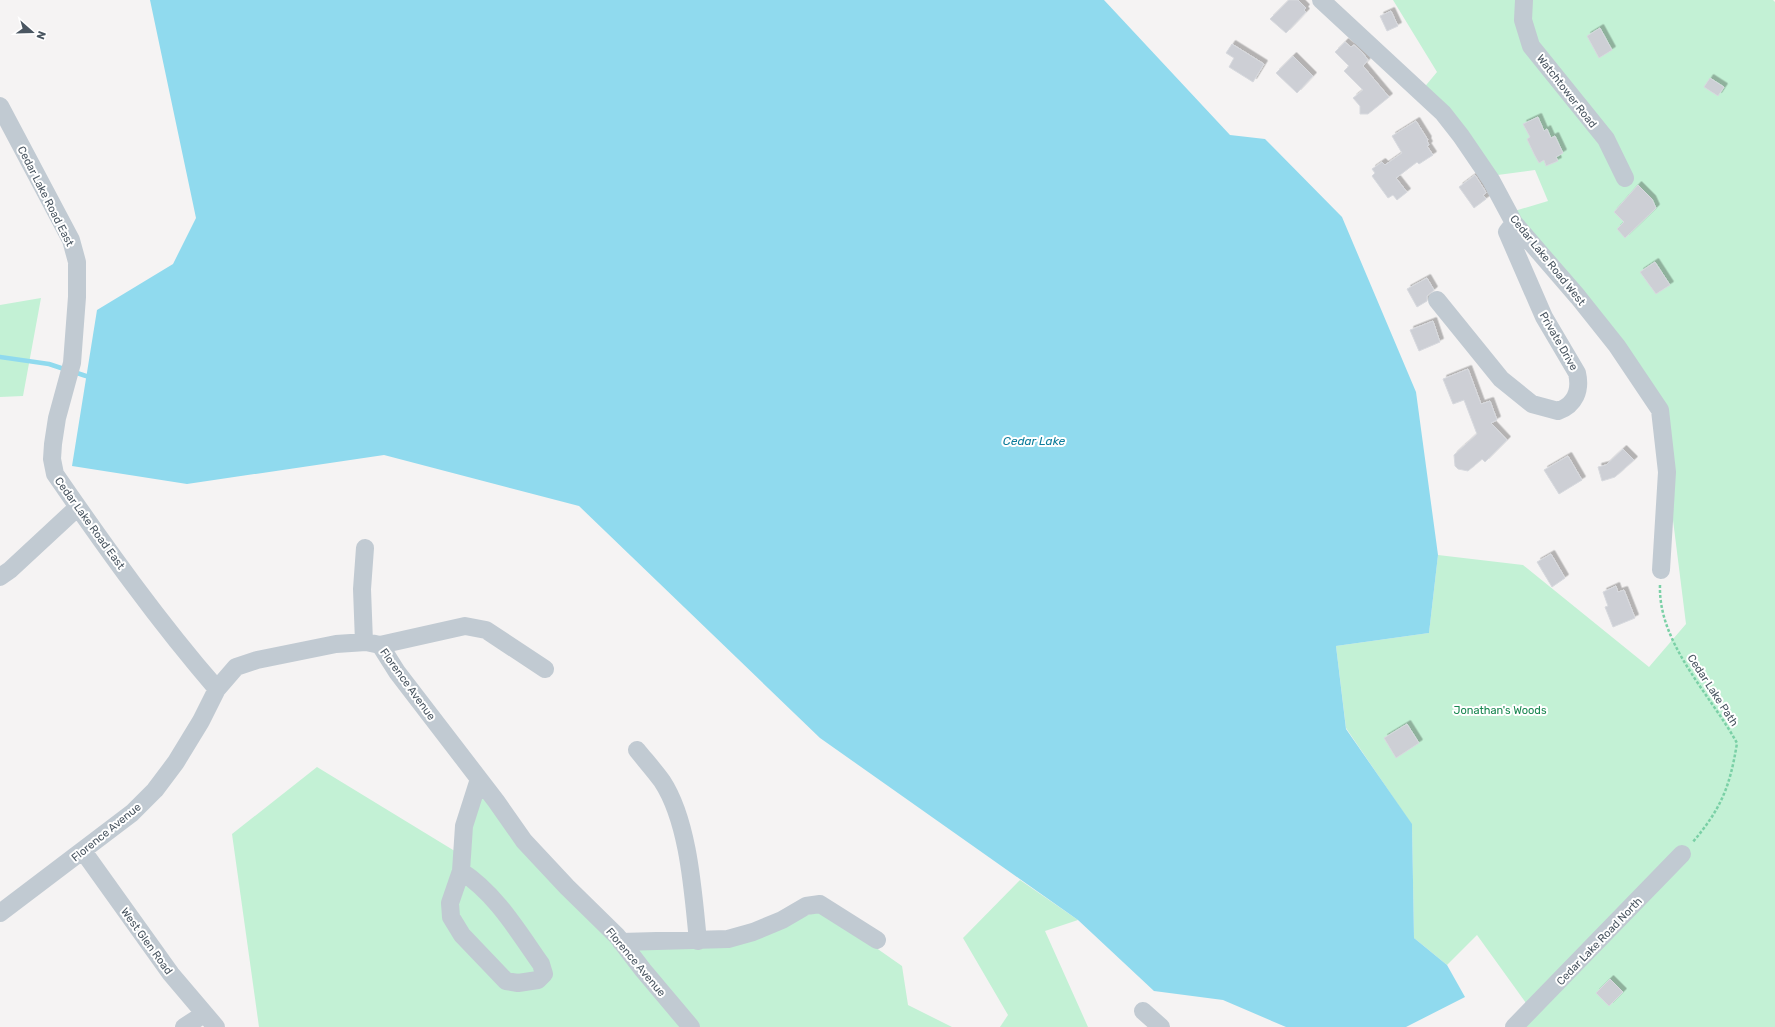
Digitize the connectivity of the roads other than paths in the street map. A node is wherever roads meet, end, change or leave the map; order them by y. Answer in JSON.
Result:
{"nodes":[{"id":1,"x":1320,"y":0,"type":"edge"},
{"id":2,"x":1524,"y":0,"type":"edge"},
{"id":3,"x":0,"y":106,"type":"edge"},
{"id":4,"x":1625,"y":178,"type":"dead end"},
{"id":5,"x":1514,"y":223,"type":"junction"},
{"id":6,"x":1438,"y":300,"type":"dead end"},
{"id":7,"x":78,"y":507,"type":"junction"},
{"id":8,"x":365,"y":548,"type":"dead end"},
{"id":9,"x":1661,"y":570,"type":"road end"},
{"id":10,"x":0,"y":577,"type":"edge"},
{"id":11,"x":372,"y":643,"type":"junction"},
{"id":12,"x":545,"y":669,"type":"dead end"},
{"id":13,"x":218,"y":689,"type":"junction"},
{"id":14,"x":637,"y":750,"type":"dead end"},
{"id":15,"x":479,"y":779,"type":"junction"},
{"id":16,"x":83,"y":851,"type":"junction"},
{"id":17,"x":1682,"y":854,"type":"road end"},
{"id":18,"x":461,"y":871,"type":"junction"},
{"id":19,"x":0,"y":913,"type":"edge"},
{"id":20,"x":877,"y":940,"type":"dead end"},
{"id":21,"x":698,"y":941,"type":"junction"},
{"id":22,"x":621,"y":942,"type":"junction"},
{"id":23,"x":1143,"y":1011,"type":"dead end"},
{"id":24,"x":204,"y":1014,"type":"junction"},
{"id":25,"x":184,"y":1027,"type":"edge"},
{"id":26,"x":216,"y":1027,"type":"edge"},
{"id":27,"x":691,"y":1027,"type":"edge"},
{"id":28,"x":1161,"y":1027,"type":"edge"},
{"id":29,"x":1514,"y":1027,"type":"edge"}],
"edges":[{"from":1,"to":5,"type":"street","name":"Cedar Lake Road West"},
{"from":2,"to":4,"type":"street","name":"Watchtower Road"},
{"from":3,"to":7,"type":"street","name":"Cedar Lake Road East"},
{"from":5,"to":6,"type":"street","name":"Private Drive"},
{"from":5,"to":9,"type":"street","name":"Cedar Lake Road West"},
{"from":7,"to":10,"type":"street"},
{"from":7,"to":13,"type":"street","name":"Cedar Lake Road East"},
{"from":8,"to":11,"type":"street"},
{"from":11,"to":12,"type":"street"},
{"from":11,"to":13,"type":"street","name":"Florence Avenue"},
{"from":11,"to":15,"type":"street","name":"Florence Avenue"},
{"from":13,"to":16,"type":"street","name":"Florence Avenue"},
{"from":14,"to":21,"type":"street"},
{"from":15,"to":18,"type":"street"},
{"from":15,"to":22,"type":"street","name":"Florence Avenue"},
{"from":16,"to":19,"type":"street","name":"Florence Avenue"},
{"from":16,"to":24,"type":"street","name":"West Glen Road"},
{"from":17,"to":29,"type":"street","name":"Cedar Lake Road North"},
{"from":18,"to":18,"type":"street"},
{"from":20,"to":21,"type":"street"},
{"from":21,"to":22,"type":"street"},
{"from":22,"to":27,"type":"street","name":"Florence Avenue"},
{"from":23,"to":28,"type":"street"},
{"from":24,"to":25,"type":"street"},
{"from":24,"to":26,"type":"street","name":"West Glen Road"}]}
